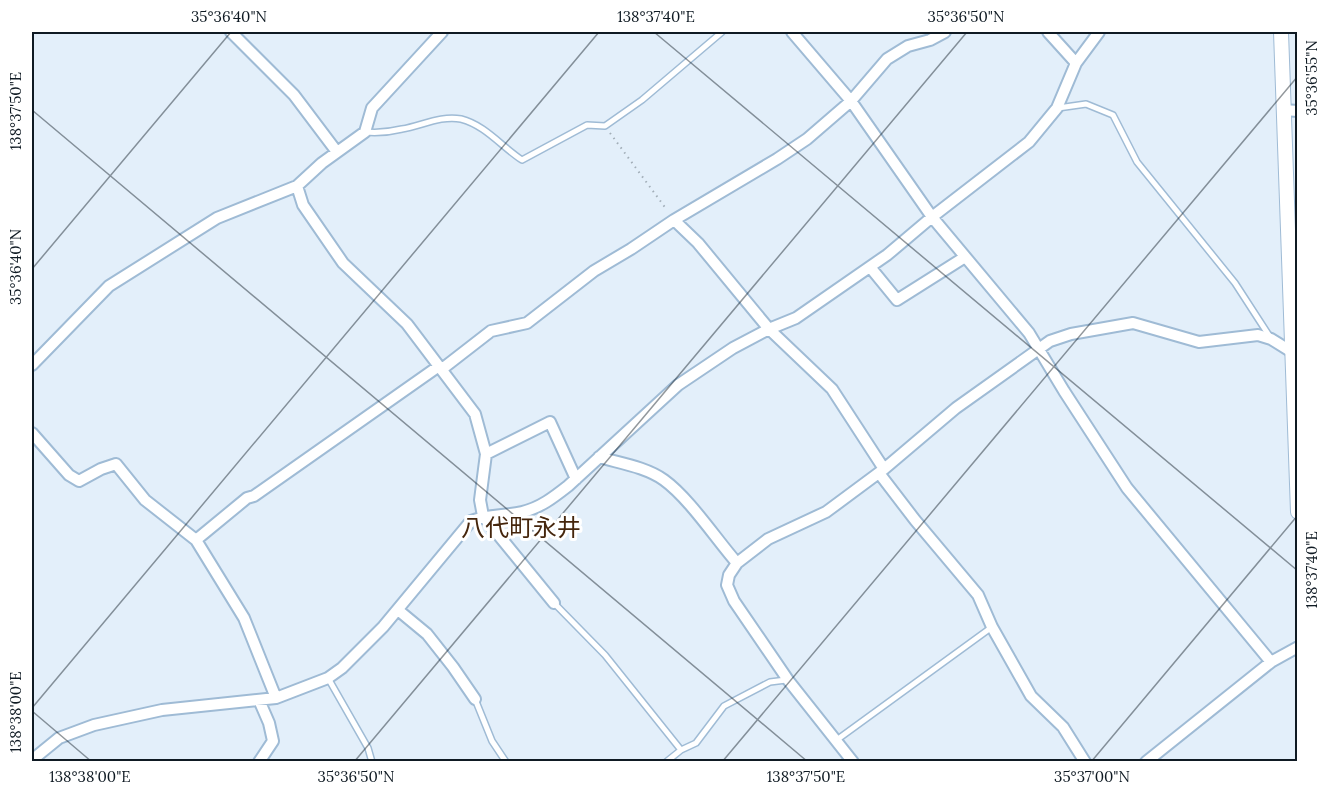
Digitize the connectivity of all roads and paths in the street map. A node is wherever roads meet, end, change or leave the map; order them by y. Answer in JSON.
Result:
{"nodes":[{"id":1,"x":231,"y":32,"type":"edge"},
{"id":2,"x":442,"y":32,"type":"edge"},
{"id":3,"x":722,"y":32,"type":"edge"},
{"id":4,"x":792,"y":32,"type":"edge"},
{"id":5,"x":945,"y":32,"type":"edge"},
{"id":6,"x":1048,"y":32,"type":"edge"},
{"id":7,"x":1099,"y":32,"type":"edge"},
{"id":8,"x":1281,"y":32,"type":"edge"},
{"id":9,"x":1076,"y":63,"type":"junction"},
{"id":10,"x":851,"y":101,"type":"junction"},
{"id":11,"x":1057,"y":108,"type":"junction"},
{"id":12,"x":1290,"y":110,"type":"edge"},
{"id":13,"x":604,"y":126,"type":"junction"},
{"id":14,"x":365,"y":132,"type":"junction"},
{"id":15,"x":337,"y":152,"type":"junction"},
{"id":16,"x":297,"y":186,"type":"junction"},
{"id":17,"x":932,"y":217,"type":"junction"},
{"id":18,"x":674,"y":220,"type":"junction"},
{"id":19,"x":965,"y":257,"type":"junction"},
{"id":20,"x":870,"y":267,"type":"junction"},
{"id":21,"x":769,"y":329,"type":"junction"},
{"id":22,"x":1271,"y":339,"type":"junction"},
{"id":23,"x":1040,"y":349,"type":"junction"},
{"id":24,"x":1295,"y":352,"type":"edge"},
{"id":25,"x":32,"y":365,"type":"edge"},
{"id":26,"x":440,"y":368,"type":"junction"},
{"id":27,"x":32,"y":433,"type":"edge"},
{"id":28,"x":486,"y":454,"type":"junction"},
{"id":29,"x":599,"y":457,"type":"junction"},
{"id":30,"x":881,"y":471,"type":"junction"},
{"id":31,"x":576,"y":479,"type":"junction"},
{"id":32,"x":1298,"y":512,"type":"edge"},
{"id":33,"x":483,"y":516,"type":"junction"},
{"id":34,"x":196,"y":540,"type":"junction"},
{"id":35,"x":737,"y":563,"type":"junction"},
{"id":36,"x":554,"y":603,"type":"joint"},
{"id":37,"x":398,"y":610,"type":"junction"},
{"id":38,"x":992,"y":627,"type":"junction"},
{"id":39,"x":1298,"y":647,"type":"edge"},
{"id":40,"x":1271,"y":662,"type":"junction"},
{"id":41,"x":328,"y":678,"type":"junction"},
{"id":42,"x":788,"y":680,"type":"junction"},
{"id":43,"x":276,"y":698,"type":"junction"},
{"id":44,"x":475,"y":699,"type":"joint"},
{"id":45,"x":259,"y":700,"type":"junction"},
{"id":46,"x":838,"y":740,"type":"junction"},
{"id":47,"x":681,"y":750,"type":"junction"},
{"id":48,"x":32,"y":760,"type":"edge"},
{"id":49,"x":259,"y":762,"type":"edge"},
{"id":50,"x":372,"y":762,"type":"edge"},
{"id":51,"x":506,"y":762,"type":"edge"},
{"id":52,"x":666,"y":762,"type":"edge"},
{"id":53,"x":853,"y":762,"type":"edge"},
{"id":54,"x":1085,"y":762,"type":"edge"},
{"id":55,"x":1146,"y":762,"type":"edge"}],
"edges":[{"from":1,"to":15,"type":"street"},
{"from":2,"to":14,"type":"street"},
{"from":3,"to":13,"type":"lane"},
{"from":4,"to":10,"type":"street"},
{"from":5,"to":10,"type":"street"},
{"from":6,"to":9,"type":"street"},
{"from":7,"to":9,"type":"street"},
{"from":8,"to":12,"type":"street"},
{"from":9,"to":11,"type":"street"},
{"from":10,"to":17,"type":"street"},
{"from":10,"to":18,"type":"street"},
{"from":11,"to":17,"type":"street"},
{"from":11,"to":22,"type":"lane"},
{"from":12,"to":24,"type":"street"},
{"from":13,"to":14,"type":"lane"},
{"from":13,"to":18,"type":"path"},
{"from":14,"to":15,"type":"street"},
{"from":15,"to":16,"type":"street"},
{"from":16,"to":25,"type":"street"},
{"from":16,"to":26,"type":"street"},
{"from":17,"to":19,"type":"street"},
{"from":17,"to":20,"type":"street"},
{"from":18,"to":21,"type":"street"},
{"from":18,"to":26,"type":"street"},
{"from":19,"to":20,"type":"street"},
{"from":19,"to":23,"type":"street"},
{"from":20,"to":21,"type":"street"},
{"from":21,"to":29,"type":"street"},
{"from":21,"to":30,"type":"street"},
{"from":22,"to":23,"type":"street"},
{"from":22,"to":24,"type":"street"},
{"from":23,"to":30,"type":"street"},
{"from":23,"to":40,"type":"street"},
{"from":24,"to":32,"type":"street"},
{"from":26,"to":28,"type":"street"},
{"from":26,"to":34,"type":"street"},
{"from":27,"to":34,"type":"street"},
{"from":28,"to":31,"type":"street"},
{"from":28,"to":33,"type":"street"},
{"from":29,"to":31,"type":"street"},
{"from":29,"to":35,"type":"street"},
{"from":30,"to":35,"type":"street"},
{"from":30,"to":38,"type":"street"},
{"from":31,"to":33,"type":"street"},
{"from":33,"to":36,"type":"street"},
{"from":33,"to":37,"type":"street"},
{"from":34,"to":43,"type":"street"},
{"from":35,"to":42,"type":"street"},
{"from":36,"to":47,"type":"lane"},
{"from":37,"to":41,"type":"street"},
{"from":37,"to":44,"type":"street"},
{"from":38,"to":46,"type":"lane"},
{"from":38,"to":54,"type":"street"},
{"from":39,"to":40,"type":"street"},
{"from":40,"to":55,"type":"street"},
{"from":41,"to":43,"type":"street"},
{"from":41,"to":50,"type":"lane"},
{"from":42,"to":46,"type":"street"},
{"from":42,"to":47,"type":"lane"},
{"from":43,"to":45,"type":"street"},
{"from":44,"to":51,"type":"lane"},
{"from":45,"to":48,"type":"street"},
{"from":45,"to":49,"type":"street"},
{"from":46,"to":53,"type":"street"},
{"from":47,"to":52,"type":"lane"}]}
